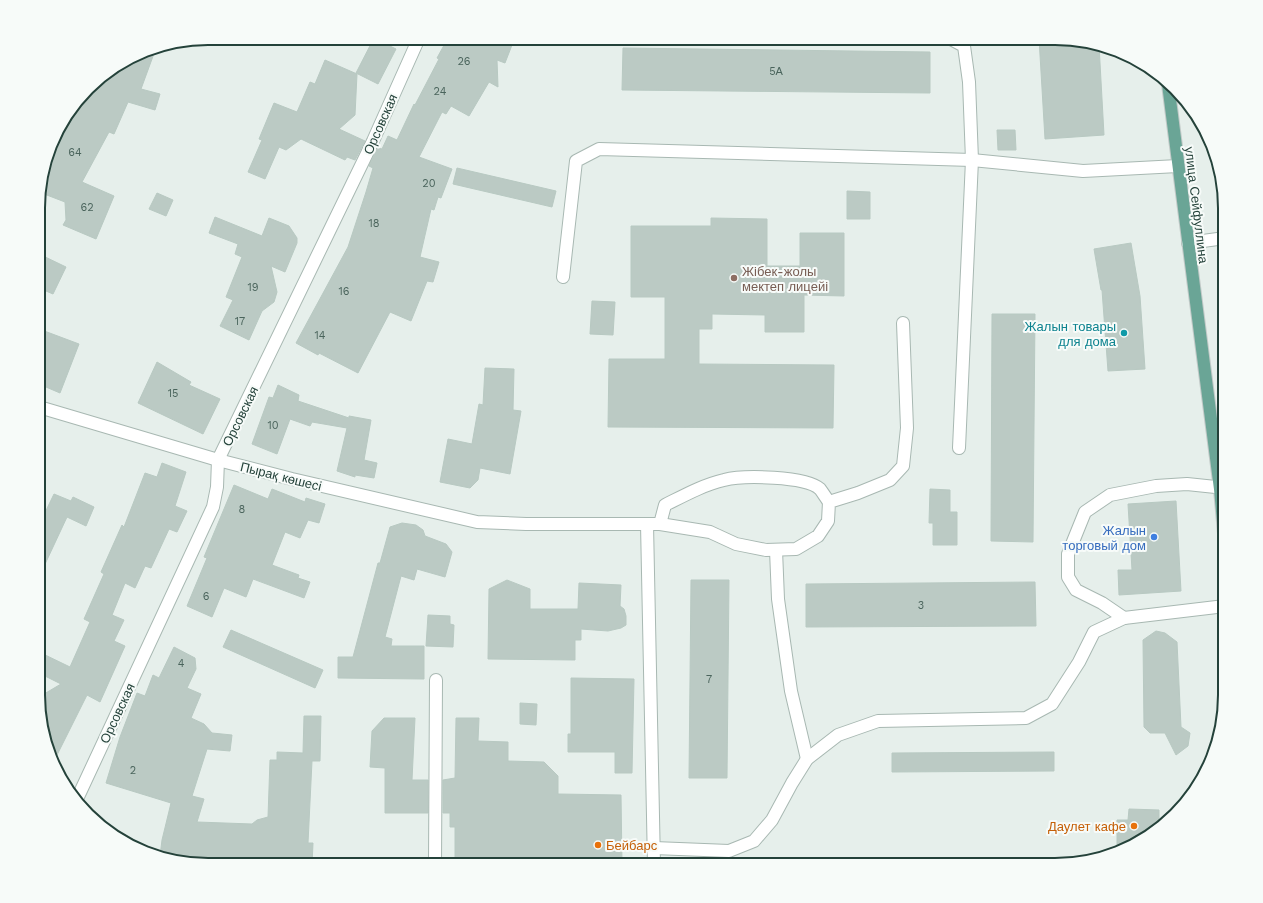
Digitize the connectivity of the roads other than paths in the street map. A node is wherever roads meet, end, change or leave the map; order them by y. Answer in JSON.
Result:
{"nodes":[{"id":1,"x":416,"y":45,"type":"edge"},
{"id":2,"x":962,"y":45,"type":"edge"},
{"id":3,"x":1169,"y":92,"type":"edge"},
{"id":4,"x":972,"y":160,"type":"junction"},
{"id":5,"x":1178,"y":166,"type":"junction"},
{"id":6,"x":1218,"y":239,"type":"edge"},
{"id":7,"x":1188,"y":243,"type":"junction"},
{"id":8,"x":563,"y":278,"type":"dead end"},
{"id":9,"x":903,"y":322,"type":"dead end"},
{"id":10,"x":45,"y":409,"type":"edge"},
{"id":11,"x":959,"y":448,"type":"dead end"},
{"id":12,"x":218,"y":460,"type":"junction"},
{"id":13,"x":1218,"y":460,"type":"edge"},
{"id":14,"x":1218,"y":488,"type":"edge"},
{"id":15,"x":829,"y":502,"type":"junction"},
{"id":16,"x":648,"y":524,"type":"junction"},
{"id":17,"x":660,"y":524,"type":"junction"},
{"id":18,"x":776,"y":550,"type":"junction"},
{"id":19,"x":1218,"y":607,"type":"edge"},
{"id":20,"x":1124,"y":618,"type":"junction"},
{"id":21,"x":436,"y":680,"type":"dead end"},
{"id":22,"x":807,"y":759,"type":"junction"},
{"id":23,"x":79,"y":794,"type":"edge"},
{"id":24,"x":654,"y":848,"type":"junction"},
{"id":25,"x":435,"y":858,"type":"edge"},
{"id":26,"x":654,"y":858,"type":"edge"}],
"edges":[{"from":1,"to":12,"type":"street","name":"Орсовская"},
{"from":2,"to":4,"type":"street"},
{"from":3,"to":5,"type":"main road","name":"улица Сейфуллина"},
{"from":4,"to":5,"type":"street"},
{"from":4,"to":8,"type":"street"},
{"from":4,"to":11,"type":"street"},
{"from":5,"to":7,"type":"main road","name":"улица Сейфуллина"},
{"from":6,"to":7,"type":"street"},
{"from":7,"to":13,"type":"main road","name":"улица Сейфуллина"},
{"from":9,"to":15,"type":"street"},
{"from":10,"to":12,"type":"street","name":"Пырақ көшесі"},
{"from":12,"to":16,"type":"street","name":"Пырақ көшесі"},
{"from":12,"to":23,"type":"street","name":"Орсовская"},
{"from":14,"to":20,"type":"street"},
{"from":15,"to":17,"type":"street"},
{"from":15,"to":18,"type":"street","name":"Пырақ көшесі"},
{"from":16,"to":17,"type":"street","name":"Пырақ көшесі"},
{"from":16,"to":24,"type":"street"},
{"from":17,"to":18,"type":"street","name":"Пырақ көшесі"},
{"from":18,"to":22,"type":"street"},
{"from":19,"to":20,"type":"street"},
{"from":20,"to":22,"type":"street"},
{"from":21,"to":25,"type":"street"},
{"from":22,"to":24,"type":"street"},
{"from":24,"to":26,"type":"street"}]}
